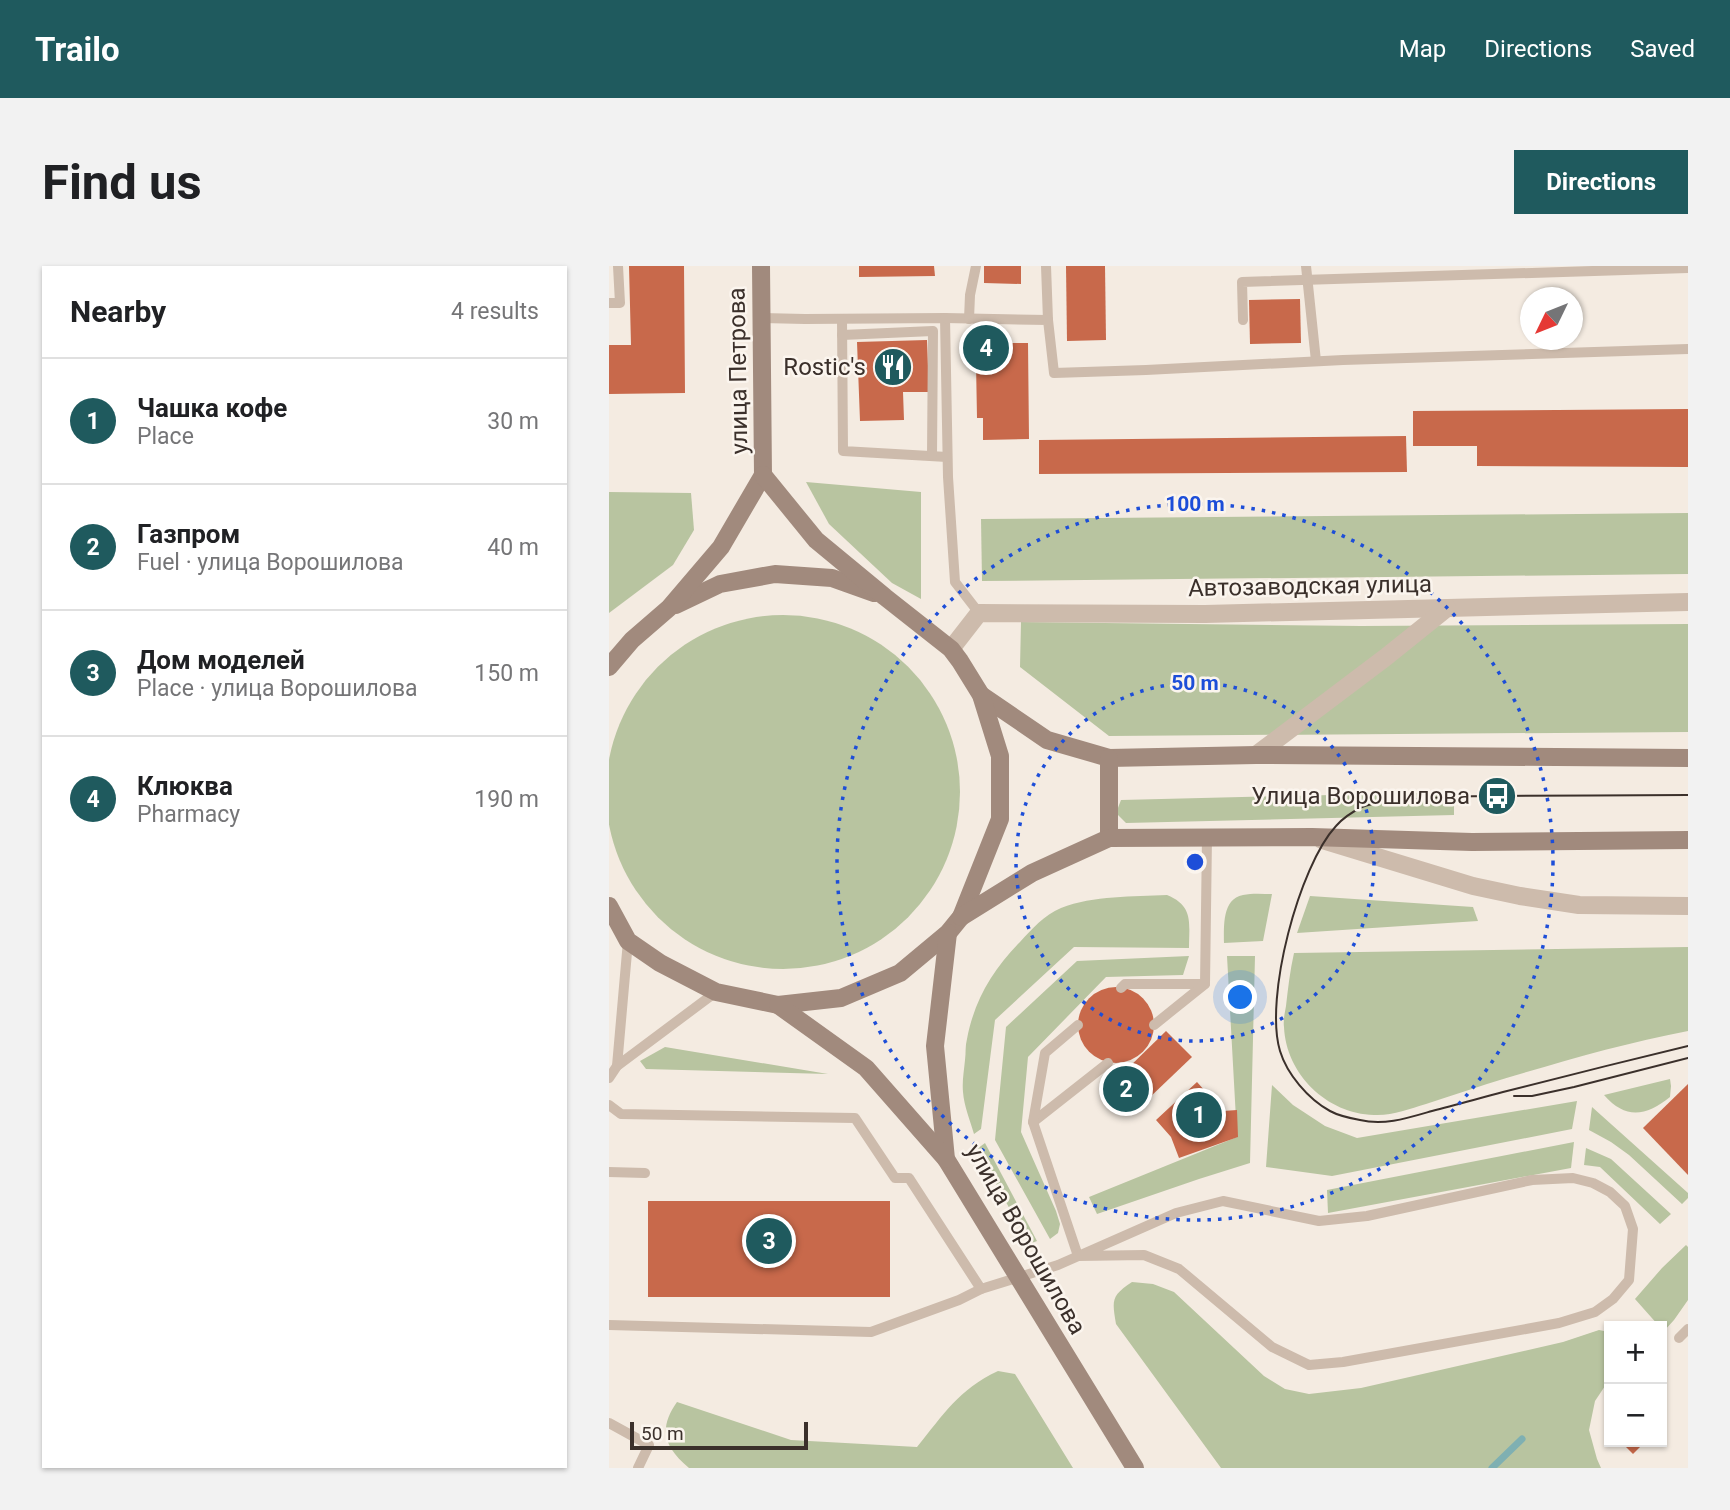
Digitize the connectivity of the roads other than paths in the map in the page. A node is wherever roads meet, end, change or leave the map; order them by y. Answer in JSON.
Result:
{"nodes":[{"id":1,"x":618,"y":266,"type":"edge"},
{"id":2,"x":761,"y":266,"type":"edge"},
{"id":3,"x":977,"y":266,"type":"edge"},
{"id":4,"x":1046,"y":266,"type":"edge"},
{"id":5,"x":1306,"y":266,"type":"edge"},
{"id":6,"x":1688,"y":268,"type":"edge"},
{"id":7,"x":1306,"y":280,"type":"junction"},
{"id":8,"x":609,"y":303,"type":"edge"},
{"id":9,"x":762,"y":318,"type":"junction"},
{"id":10,"x":945,"y":318,"type":"junction"},
{"id":11,"x":969,"y":318,"type":"junction"},
{"id":12,"x":842,"y":319,"type":"junction"},
{"id":13,"x":1048,"y":320,"type":"junction"},
{"id":14,"x":1243,"y":320,"type":"dead end"},
{"id":15,"x":842,"y":335,"type":"junction"},
{"id":16,"x":1688,"y":349,"type":"edge"},
{"id":17,"x":1316,"y":361,"type":"junction"},
{"id":18,"x":932,"y":455,"type":"junction"},
{"id":19,"x":947,"y":457,"type":"junction"},
{"id":20,"x":764,"y":475,"type":"junction"},
{"id":21,"x":885,"y":597,"type":"junction"},
{"id":22,"x":1688,"y":602,"type":"edge"},
{"id":23,"x":669,"y":608,"type":"junction"},
{"id":24,"x":1447,"y":608,"type":"junction"},
{"id":25,"x":979,"y":613,"type":"junction"},
{"id":26,"x":951,"y":649,"type":"junction"},
{"id":27,"x":609,"y":667,"type":"edge"},
{"id":28,"x":981,"y":695,"type":"junction"},
{"id":29,"x":1256,"y":755,"type":"junction"},
{"id":30,"x":1109,"y":758,"type":"junction"},
{"id":31,"x":1688,"y":758,"type":"edge"},
{"id":32,"x":1207,"y":837,"type":"junction"},
{"id":33,"x":1312,"y":837,"type":"junction"},
{"id":34,"x":1109,"y":838,"type":"junction"},
{"id":35,"x":1688,"y":840,"type":"edge"},
{"id":36,"x":609,"y":906,"type":"edge"},
{"id":37,"x":1688,"y":906,"type":"edge"},
{"id":38,"x":961,"y":917,"type":"junction"},
{"id":39,"x":948,"y":933,"type":"junction"},
{"id":40,"x":628,"y":941,"type":"junction"},
{"id":41,"x":1205,"y":984,"type":"junction"},
{"id":42,"x":1121,"y":988,"type":"dead end"},
{"id":43,"x":716,"y":992,"type":"junction"},
{"id":44,"x":778,"y":1004,"type":"junction"},
{"id":45,"x":1078,"y":1025,"type":"dead end"},
{"id":46,"x":1154,"y":1025,"type":"dead end"},
{"id":47,"x":1108,"y":1062,"type":"dead end"},
{"id":48,"x":617,"y":1066,"type":"junction"},
{"id":49,"x":609,"y":1078,"type":"edge"},
{"id":50,"x":609,"y":1105,"type":"edge"},
{"id":51,"x":1033,"y":1122,"type":"junction"},
{"id":52,"x":946,"y":1159,"type":"junction"},
{"id":53,"x":609,"y":1172,"type":"edge"},
{"id":54,"x":646,"y":1173,"type":"dead end"},
{"id":55,"x":1078,"y":1256,"type":"junction"},
{"id":56,"x":1018,"y":1277,"type":"junction"},
{"id":57,"x":981,"y":1289,"type":"junction"},
{"id":58,"x":609,"y":1325,"type":"edge"},
{"id":59,"x":1688,"y":1329,"type":"edge"},
{"id":60,"x":1679,"y":1338,"type":"dead end"},
{"id":61,"x":609,"y":1423,"type":"edge"},
{"id":62,"x":638,"y":1468,"type":"edge"},
{"id":63,"x":1135,"y":1468,"type":"edge"}],
"edges":[{"from":1,"to":8,"type":"lane"},
{"from":2,"to":9,"type":"main road","name":"улица Петрова"},
{"from":3,"to":11,"type":"lane"},
{"from":4,"to":13,"type":"lane"},
{"from":5,"to":7,"type":"lane"},
{"from":6,"to":7,"type":"lane"},
{"from":7,"to":14,"type":"lane"},
{"from":7,"to":17,"type":"lane"},
{"from":9,"to":12,"type":"lane"},
{"from":9,"to":20,"type":"main road","name":"улица Петрова"},
{"from":10,"to":11,"type":"lane"},
{"from":10,"to":12,"type":"lane"},
{"from":10,"to":19,"type":"lane"},
{"from":11,"to":13,"type":"lane"},
{"from":12,"to":15,"type":"lane"},
{"from":13,"to":17,"type":"lane"},
{"from":15,"to":18,"type":"lane"},
{"from":15,"to":18,"type":"lane"},
{"from":16,"to":17,"type":"lane"},
{"from":18,"to":19,"type":"lane"},
{"from":19,"to":25,"type":"lane"},
{"from":20,"to":21,"type":"main road"},
{"from":20,"to":23,"type":"main road"},
{"from":21,"to":23,"type":"main road"},
{"from":21,"to":26,"type":"main road"},
{"from":22,"to":24,"type":"street","name":"Автозаводская улица"},
{"from":23,"to":27,"type":"main road"},
{"from":24,"to":25,"type":"street","name":"Автозаводская улица"},
{"from":24,"to":29,"type":"street"},
{"from":25,"to":26,"type":"street"},
{"from":26,"to":28,"type":"main road"},
{"from":28,"to":30,"type":"main road"},
{"from":28,"to":38,"type":"main road"},
{"from":29,"to":30,"type":"main road"},
{"from":29,"to":31,"type":"main road"},
{"from":30,"to":34,"type":"main road"},
{"from":32,"to":33,"type":"main road"},
{"from":32,"to":34,"type":"main road"},
{"from":32,"to":41,"type":"lane"},
{"from":33,"to":35,"type":"main road"},
{"from":33,"to":37,"type":"street"},
{"from":34,"to":38,"type":"main road"},
{"from":36,"to":40,"type":"main road"},
{"from":38,"to":39,"type":"main road"},
{"from":39,"to":44,"type":"main road"},
{"from":39,"to":52,"type":"main road","name":"улица Ворошилова"},
{"from":40,"to":43,"type":"main road"},
{"from":40,"to":48,"type":"lane"},
{"from":41,"to":42,"type":"lane"},
{"from":41,"to":46,"type":"lane"},
{"from":43,"to":44,"type":"main road"},
{"from":43,"to":48,"type":"lane"},
{"from":44,"to":52,"type":"main road"},
{"from":45,"to":51,"type":"lane"},
{"from":47,"to":51,"type":"lane"},
{"from":48,"to":49,"type":"lane"},
{"from":50,"to":57,"type":"lane"},
{"from":51,"to":55,"type":"lane"},
{"from":52,"to":56,"type":"main road","name":"улица Ворошилова"},
{"from":53,"to":54,"type":"lane"},
{"from":55,"to":55,"type":"lane"},
{"from":55,"to":56,"type":"lane"},
{"from":56,"to":57,"type":"lane"},
{"from":56,"to":63,"type":"main road","name":"улица Ворошилова"},
{"from":57,"to":58,"type":"lane"},
{"from":59,"to":60,"type":"lane"},
{"from":61,"to":62,"type":"lane"}]}
